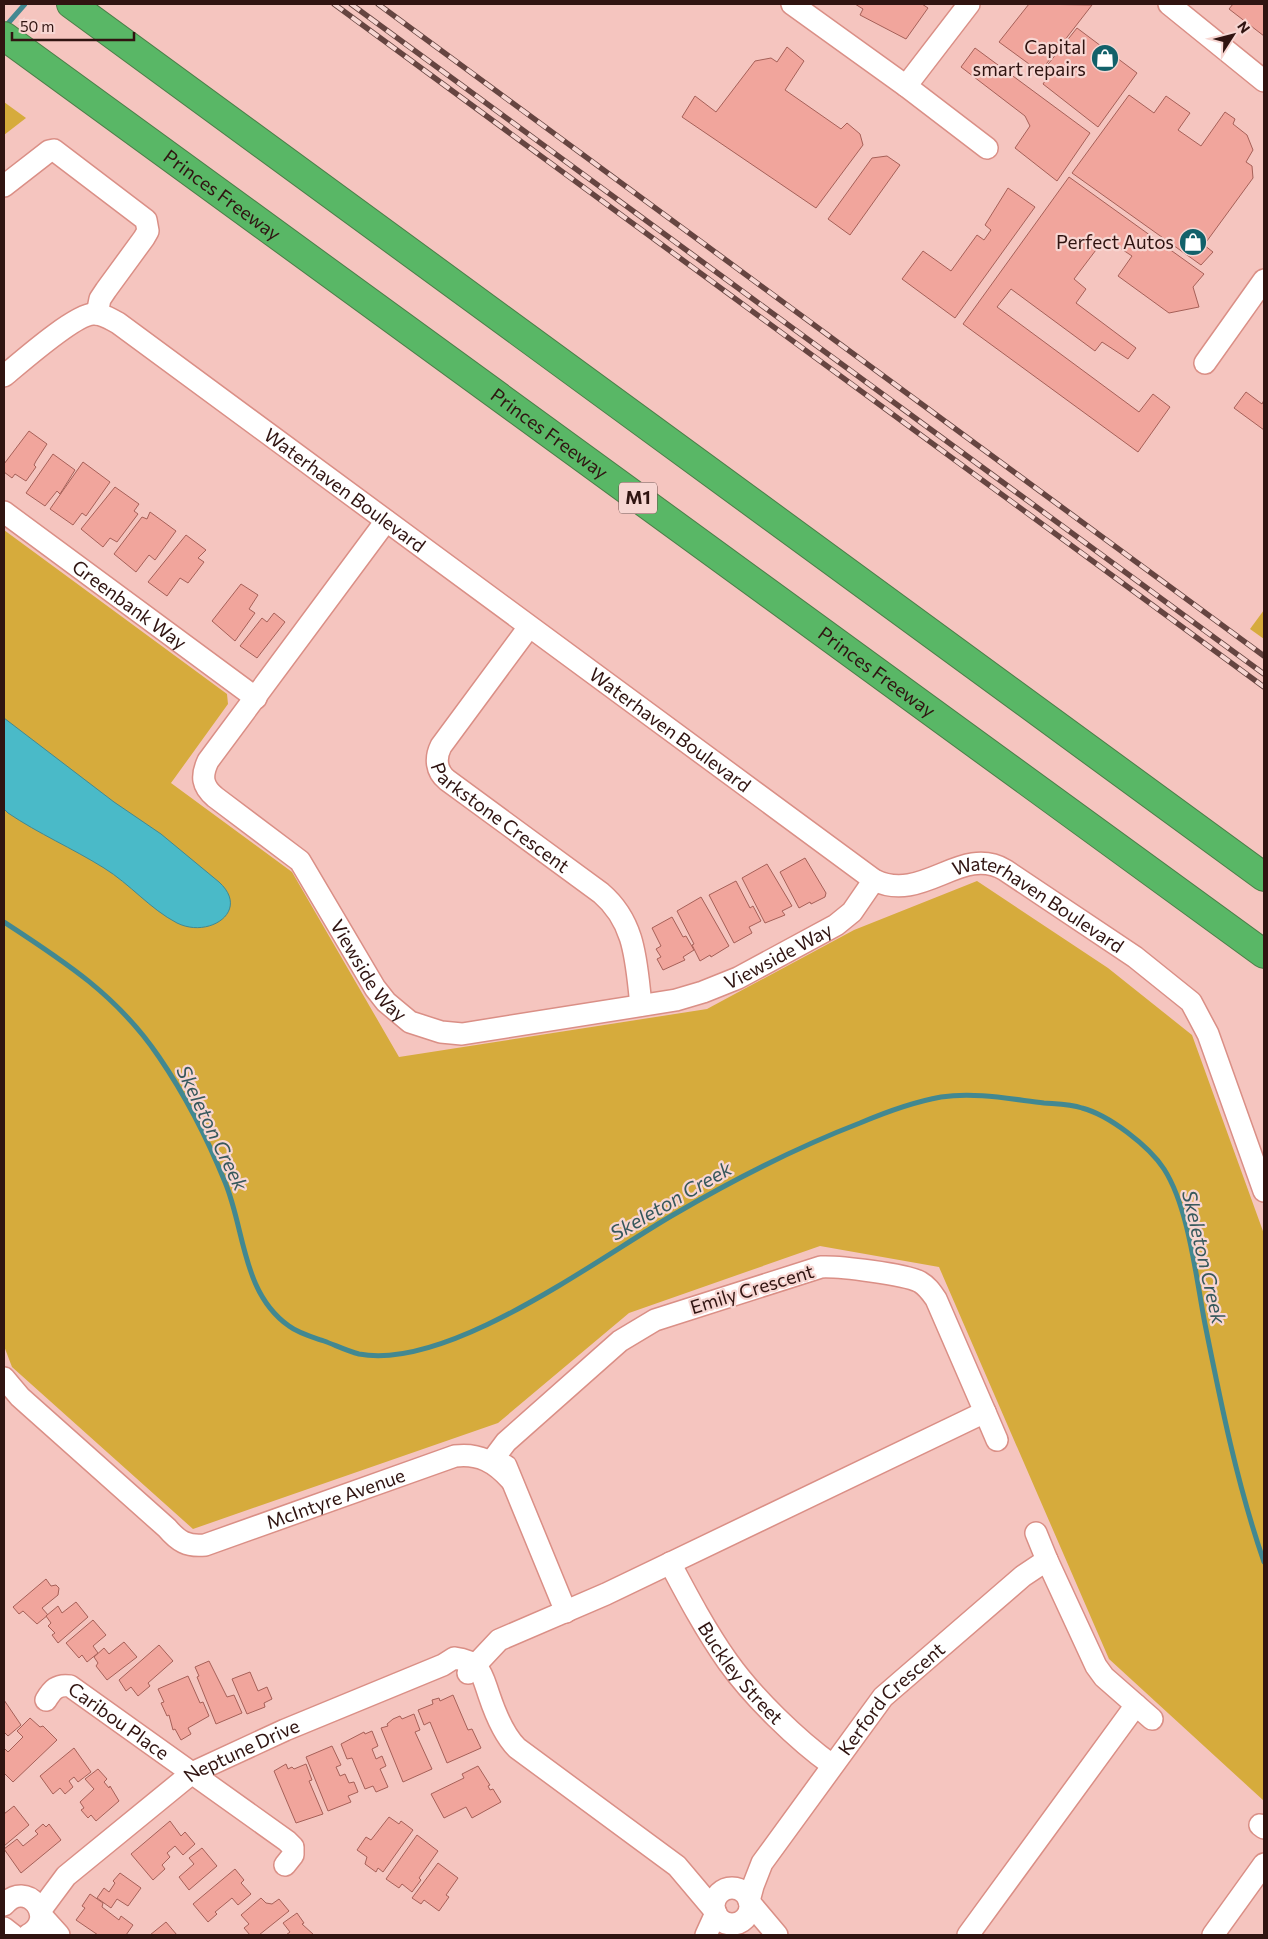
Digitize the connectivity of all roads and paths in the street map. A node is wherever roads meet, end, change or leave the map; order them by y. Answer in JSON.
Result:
{"nodes":[{"id":1,"x":71,"y":4,"type":"edge"},
{"id":2,"x":792,"y":4,"type":"edge"},
{"id":3,"x":969,"y":4,"type":"edge"},
{"id":4,"x":1169,"y":4,"type":"edge"},
{"id":5,"x":8,"y":39,"type":"edge"},
{"id":6,"x":1264,"y":81,"type":"edge"},
{"id":7,"x":906,"y":86,"type":"junction"},
{"id":8,"x":987,"y":148,"type":"dead end"},
{"id":9,"x":4,"y":186,"type":"edge"},
{"id":10,"x":1264,"y":280,"type":"edge"},
{"id":11,"x":97,"y":314,"type":"junction"},
{"id":12,"x":1205,"y":363,"type":"dead end"},
{"id":13,"x":4,"y":376,"type":"edge"},
{"id":14,"x":4,"y":512,"type":"edge"},
{"id":15,"x":386,"y":521,"type":"junction"},
{"id":16,"x":529,"y":627,"type":"junction"},
{"id":17,"x":256,"y":698,"type":"junction"},
{"id":18,"x":1264,"y":877,"type":"edge"},
{"id":19,"x":874,"y":880,"type":"junction"},
{"id":20,"x":1264,"y":954,"type":"edge"},
{"id":21,"x":641,"y":1005,"type":"junction"},
{"id":22,"x":1264,"y":1191,"type":"edge"},
{"id":23,"x":4,"y":1378,"type":"edge"},
{"id":24,"x":12,"y":1393,"type":"edge"},
{"id":25,"x":985,"y":1412,"type":"junction"},
{"id":26,"x":997,"y":1440,"type":"dead end"},
{"id":27,"x":494,"y":1458,"type":"junction"},
{"id":28,"x":1036,"y":1533,"type":"dead end"},
{"id":29,"x":1047,"y":1560,"type":"junction"},
{"id":30,"x":670,"y":1563,"type":"junction"},
{"id":31,"x":566,"y":1612,"type":"junction"},
{"id":32,"x":471,"y":1669,"type":"junction"},
{"id":33,"x":46,"y":1700,"type":"dead end"},
{"id":34,"x":1136,"y":1705,"type":"junction"},
{"id":35,"x":1152,"y":1719,"type":"dead end"},
{"id":36,"x":832,"y":1765,"type":"junction"},
{"id":37,"x":192,"y":1773,"type":"junction"},
{"id":38,"x":762,"y":1863,"type":"junction"},
{"id":39,"x":1264,"y":1864,"type":"edge"},
{"id":40,"x":285,"y":1865,"type":"dead end"},
{"id":41,"x":677,"y":1866,"type":"junction"},
{"id":42,"x":66,"y":1876,"type":"junction"},
{"id":43,"x":728,"y":1888,"type":"junction"},
{"id":44,"x":11,"y":1898,"type":"edge"},
{"id":45,"x":750,"y":1902,"type":"junction"},
{"id":46,"x":715,"y":1912,"type":"junction"},
{"id":47,"x":40,"y":1913,"type":"junction"},
{"id":48,"x":732,"y":1927,"type":"edge"},
{"id":49,"x":4,"y":1928,"type":"edge"},
{"id":50,"x":21,"y":1935,"type":"edge"},
{"id":51,"x":58,"y":1935,"type":"edge"},
{"id":52,"x":706,"y":1935,"type":"edge"},
{"id":53,"x":769,"y":1935,"type":"edge"},
{"id":54,"x":777,"y":1935,"type":"edge"},
{"id":55,"x":968,"y":1935,"type":"edge"},
{"id":56,"x":1213,"y":1935,"type":"edge"}],
"edges":[{"from":1,"to":18,"type":"highway"},
{"from":2,"to":7,"type":"street"},
{"from":3,"to":7,"type":"street"},
{"from":4,"to":6,"type":"street"},
{"from":5,"to":20,"type":"highway","name":"Princes Freeway","number":"M1"},
{"from":7,"to":8,"type":"street"},
{"from":9,"to":11,"type":"street"},
{"from":10,"to":12,"type":"street"},
{"from":11,"to":13,"type":"street"},
{"from":11,"to":15,"type":"street","name":"Waterhaven Boulevard"},
{"from":14,"to":17,"type":"street","name":"Greenbank Way"},
{"from":15,"to":16,"type":"street","name":"Waterhaven Boulevard"},
{"from":15,"to":17,"type":"street","name":"Viewside Way"},
{"from":16,"to":19,"type":"street","name":"Waterhaven Boulevard"},
{"from":16,"to":21,"type":"street","name":"Parkstone Crescent"},
{"from":17,"to":21,"type":"street","name":"Viewside Way"},
{"from":19,"to":21,"type":"street","name":"Viewside Way"},
{"from":19,"to":22,"type":"street","name":"Waterhaven Boulevard"},
{"from":23,"to":24,"type":"street","name":"McIntyre Avenue"},
{"from":24,"to":27,"type":"street","name":"McIntyre Avenue"},
{"from":25,"to":26,"type":"street","name":"Emily Crescent"},
{"from":25,"to":27,"type":"street","name":"Emily Crescent"},
{"from":25,"to":30,"type":"street"},
{"from":27,"to":31,"type":"street","name":"McIntyre Avenue"},
{"from":28,"to":29,"type":"street"},
{"from":29,"to":34,"type":"street"},
{"from":29,"to":36,"type":"street","name":"Kerford Crescent"},
{"from":30,"to":31,"type":"street"},
{"from":30,"to":36,"type":"street","name":"Buckley Street"},
{"from":31,"to":32,"type":"street"},
{"from":32,"to":37,"type":"street","name":"Neptune Drive"},
{"from":32,"to":41,"type":"street"},
{"from":33,"to":37,"type":"street","name":"Caribou Place"},
{"from":34,"to":35,"type":"street"},
{"from":34,"to":55,"type":"street"},
{"from":36,"to":38,"type":"street","name":"Kerford Crescent"},
{"from":37,"to":40,"type":"street","name":"Caribou Place"},
{"from":37,"to":42,"type":"street","name":"Neptune Drive"},
{"from":38,"to":43,"type":"street","name":"Kerford Crescent"},
{"from":38,"to":45,"type":"street","name":"Kerford Crescent"},
{"from":39,"to":56,"type":"street"},
{"from":41,"to":43,"type":"street"},
{"from":41,"to":46,"type":"street"},
{"from":42,"to":44,"type":"street","name":"Neptune Drive"},
{"from":42,"to":47,"type":"street","name":"Neptune Drive"},
{"from":43,"to":45,"type":"street"},
{"from":43,"to":46,"type":"street"},
{"from":44,"to":47,"type":"street"},
{"from":45,"to":48,"type":"street"},
{"from":45,"to":54,"type":"street"},
{"from":46,"to":48,"type":"street"},
{"from":46,"to":52,"type":"street"},
{"from":47,"to":50,"type":"street","name":"Neptune Drive"},
{"from":47,"to":51,"type":"street"},
{"from":48,"to":53,"type":"street"},
{"from":49,"to":50,"type":"street"}]}
